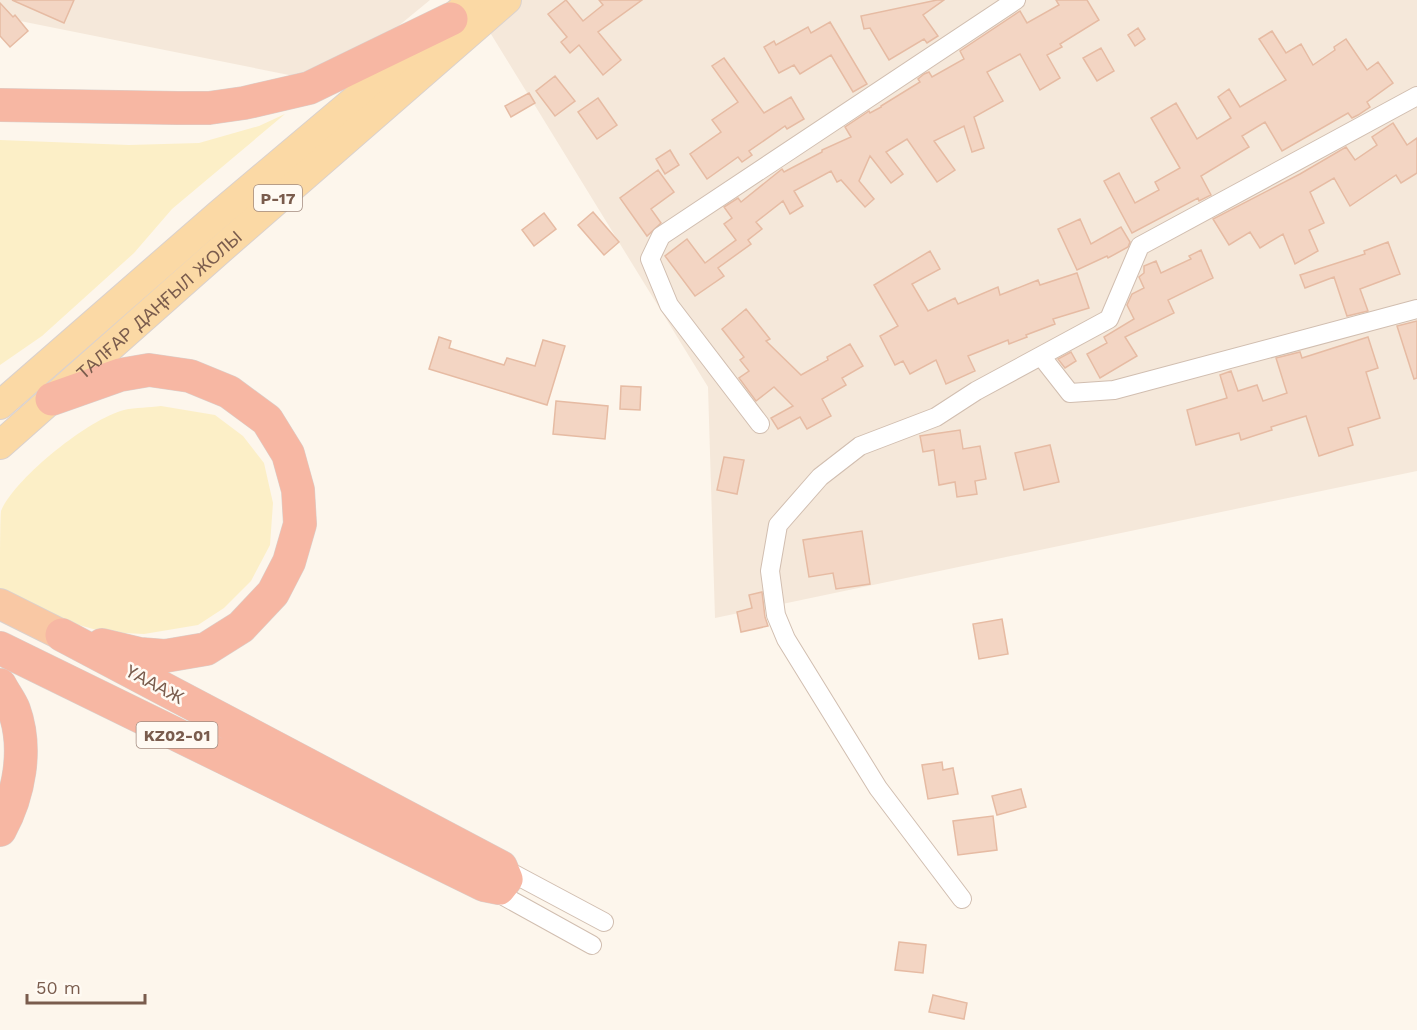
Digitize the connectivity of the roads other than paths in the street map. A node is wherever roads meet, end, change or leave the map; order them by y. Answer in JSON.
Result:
{"nodes":[{"id":1,"x":507,"y":0,"type":"edge"},
{"id":2,"x":1016,"y":0,"type":"edge"},
{"id":3,"x":462,"y":10,"type":"edge"},
{"id":4,"x":1417,"y":96,"type":"edge"},
{"id":5,"x":0,"y":105,"type":"edge"},
{"id":6,"x":1417,"y":309,"type":"edge"},
{"id":7,"x":1041,"y":356,"type":"junction"},
{"id":8,"x":52,"y":399,"type":"junction"},
{"id":9,"x":0,"y":405,"type":"edge"},
{"id":10,"x":760,"y":424,"type":"dead end"},
{"id":11,"x":0,"y":445,"type":"edge"},
{"id":12,"x":0,"y":604,"type":"edge"},
{"id":13,"x":63,"y":635,"type":"junction"},
{"id":14,"x":0,"y":648,"type":"edge"},
{"id":15,"x":0,"y":685,"type":"edge"},
{"id":16,"x":364,"y":811,"type":"junction"},
{"id":17,"x":0,"y":830,"type":"edge"},
{"id":18,"x":493,"y":876,"type":"junction"},
{"id":19,"x":962,"y":899,"type":"dead end"},
{"id":20,"x":604,"y":922,"type":"dead end"},
{"id":21,"x":592,"y":945,"type":"dead end"}],
"edges":[{"from":1,"to":8,"type":"main road","name":"ТАЛҒАР ДАҢҒЫЛ ЖОЛЫ","number":"P-17"},
{"from":2,"to":10,"type":"street"},
{"from":3,"to":5,"type":"highway"},
{"from":3,"to":9,"type":"main road","name":"ТАЛҒАР ДАҢҒЫЛ ЖОЛЫ","number":"P-17"},
{"from":4,"to":7,"type":"street"},
{"from":6,"to":7,"type":"street"},
{"from":7,"to":19,"type":"street"},
{"from":8,"to":11,"type":"main road","name":"ТАЛҒАР ДАҢҒЫЛ ЖОЛЫ","number":"P-17"},
{"from":8,"to":13,"type":"highway"},
{"from":12,"to":13,"type":"highway","name":"ҮАААЖ","number":"KZ02-01"},
{"from":13,"to":16,"type":"highway","name":"ҮАААЖ","number":"KZ02-01"},
{"from":14,"to":16,"type":"highway","name":"ҮАААЖ","number":"KZ02-01"},
{"from":15,"to":17,"type":"highway"},
{"from":16,"to":18,"type":"highway","number":"KZ02-01"},
{"from":18,"to":20,"type":"street","number":"KZ02-01"},
{"from":18,"to":21,"type":"street","number":"KZ02-01"}]}
